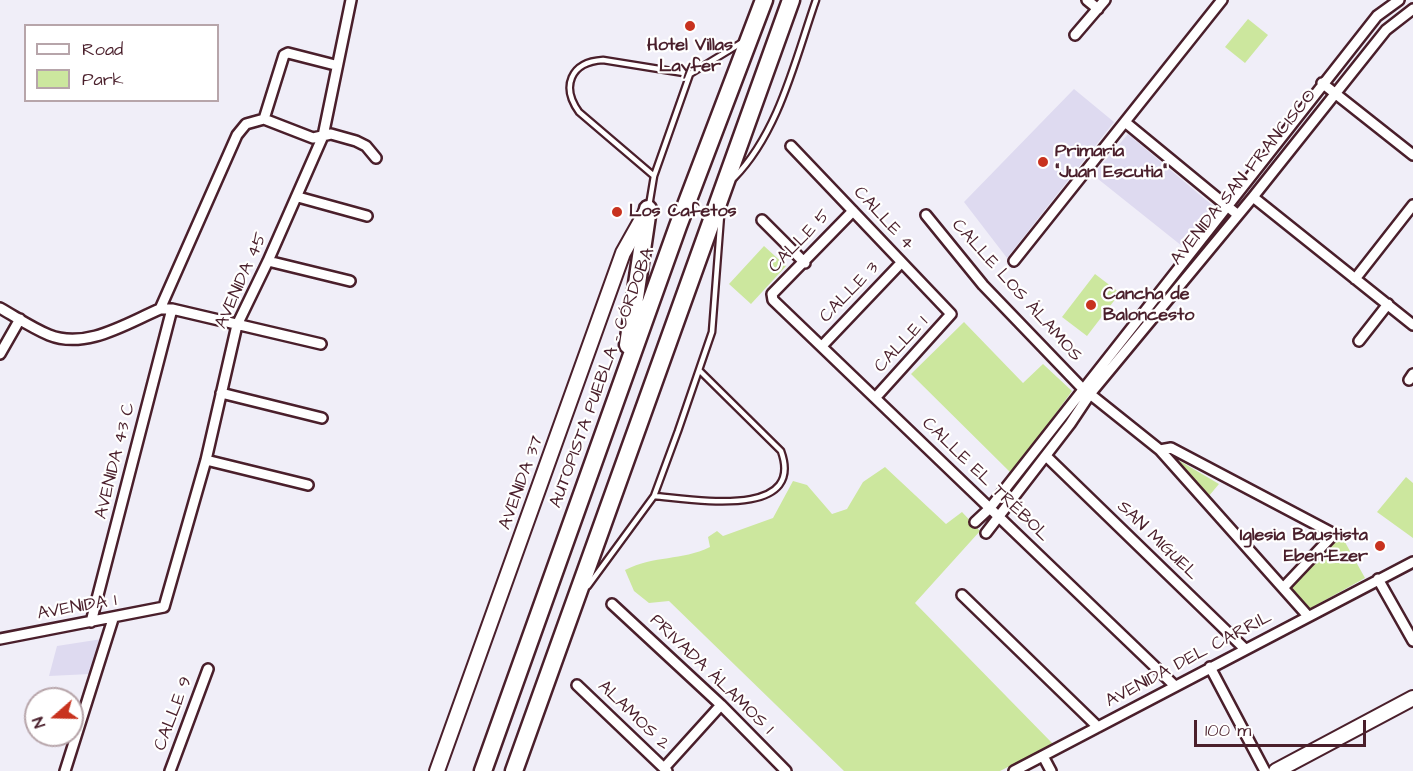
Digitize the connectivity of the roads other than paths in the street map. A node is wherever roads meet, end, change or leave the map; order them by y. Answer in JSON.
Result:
{"nodes":[{"id":1,"x":351,"y":0,"type":"edge"},
{"id":2,"x":764,"y":0,"type":"edge"},
{"id":3,"x":791,"y":0,"type":"edge"},
{"id":4,"x":816,"y":0,"type":"edge"},
{"id":5,"x":1087,"y":0,"type":"edge"},
{"id":6,"x":1105,"y":0,"type":"edge"},
{"id":7,"x":1222,"y":0,"type":"edge"},
{"id":8,"x":1399,"y":0,"type":"edge"},
{"id":9,"x":1098,"y":9,"type":"junction"},
{"id":10,"x":1413,"y":9,"type":"edge"},
{"id":11,"x":1075,"y":35,"type":"dead end"},
{"id":12,"x":751,"y":36,"type":"junction"},
{"id":13,"x":336,"y":65,"type":"junction"},
{"id":14,"x":690,"y":74,"type":"junction"},
{"id":15,"x":1322,"y":83,"type":"junction"},
{"id":16,"x":1334,"y":92,"type":"junction"},
{"id":17,"x":264,"y":119,"type":"junction"},
{"id":18,"x":1125,"y":122,"type":"junction"},
{"id":19,"x":323,"y":136,"type":"junction"},
{"id":20,"x":791,"y":147,"type":"dead end"},
{"id":21,"x":1413,"y":155,"type":"edge"},
{"id":22,"x":376,"y":158,"type":"dead end"},
{"id":23,"x":654,"y":176,"type":"junction"},
{"id":24,"x":723,"y":190,"type":"junction"},
{"id":25,"x":1253,"y":196,"type":"junction"},
{"id":26,"x":298,"y":197,"type":"junction"},
{"id":27,"x":1226,"y":205,"type":"junction"},
{"id":28,"x":1413,"y":205,"type":"edge"},
{"id":29,"x":648,"y":209,"type":"junction"},
{"id":30,"x":853,"y":211,"type":"junction"},
{"id":31,"x":926,"y":215,"type":"dead end"},
{"id":32,"x":1238,"y":215,"type":"junction"},
{"id":33,"x":367,"y":216,"type":"dead end"},
{"id":34,"x":762,"y":220,"type":"dead end"},
{"id":35,"x":268,"y":261,"type":"junction"},
{"id":36,"x":1014,"y":261,"type":"dead end"},
{"id":37,"x":805,"y":262,"type":"junction"},
{"id":38,"x":902,"y":263,"type":"junction"},
{"id":39,"x":1355,"y":279,"type":"junction"},
{"id":40,"x":350,"y":280,"type":"dead end"},
{"id":41,"x":772,"y":297,"type":"joint"},
{"id":42,"x":1388,"y":304,"type":"junction"},
{"id":43,"x":0,"y":308,"type":"edge"},
{"id":44,"x":160,"y":309,"type":"junction"},
{"id":45,"x":172,"y":309,"type":"junction"},
{"id":46,"x":951,"y":314,"type":"joint"},
{"id":47,"x":20,"y":319,"type":"junction"},
{"id":48,"x":237,"y":325,"type":"junction"},
{"id":49,"x":1413,"y":325,"type":"edge"},
{"id":50,"x":1359,"y":341,"type":"dead end"},
{"id":51,"x":321,"y":344,"type":"dead end"},
{"id":52,"x":822,"y":346,"type":"junction"},
{"id":53,"x":0,"y":354,"type":"edge"},
{"id":54,"x":699,"y":370,"type":"junction"},
{"id":55,"x":621,"y":389,"type":"junction"},
{"id":56,"x":1086,"y":391,"type":"junction"},
{"id":57,"x":221,"y":393,"type":"junction"},
{"id":58,"x":876,"y":397,"type":"junction"},
{"id":59,"x":1061,"y":417,"type":"junction"},
{"id":60,"x":322,"y":418,"type":"dead end"},
{"id":61,"x":1070,"y":424,"type":"junction"},
{"id":62,"x":1160,"y":450,"type":"junction"},
{"id":63,"x":1046,"y":456,"type":"junction"},
{"id":64,"x":206,"y":460,"type":"junction"},
{"id":65,"x":308,"y":485,"type":"dead end"},
{"id":66,"x":654,"y":496,"type":"junction"},
{"id":67,"x":990,"y":508,"type":"junction"},
{"id":68,"x":998,"y":516,"type":"junction"},
{"id":69,"x":975,"y":522,"type":"dead end"},
{"id":70,"x":986,"y":533,"type":"dead end"},
{"id":71,"x":1413,"y":562,"type":"edge"},
{"id":72,"x":1378,"y":579,"type":"junction"},
{"id":73,"x":1283,"y":588,"type":"junction"},
{"id":74,"x":962,"y":595,"type":"dead end"},
{"id":75,"x":612,"y":604,"type":"dead end"},
{"id":76,"x":574,"y":605,"type":"junction"},
{"id":77,"x":159,"y":610,"type":"joint"},
{"id":78,"x":1308,"y":616,"type":"junction"},
{"id":79,"x":113,"y":619,"type":"junction"},
{"id":80,"x":91,"y":622,"type":"junction"},
{"id":81,"x":0,"y":639,"type":"edge"},
{"id":82,"x":1413,"y":641,"type":"edge"},
{"id":83,"x":1245,"y":649,"type":"junction"},
{"id":84,"x":1210,"y":668,"type":"junction"},
{"id":85,"x":208,"y":669,"type":"dead end"},
{"id":86,"x":577,"y":685,"type":"dead end"},
{"id":87,"x":1175,"y":686,"type":"junction"},
{"id":88,"x":1413,"y":698,"type":"edge"},
{"id":89,"x":721,"y":705,"type":"junction"},
{"id":90,"x":1098,"y":727,"type":"junction"},
{"id":91,"x":1043,"y":756,"type":"junction"},
{"id":92,"x":665,"y":769,"type":"edge"},
{"id":93,"x":65,"y":771,"type":"edge"},
{"id":94,"x":170,"y":771,"type":"edge"},
{"id":95,"x":437,"y":771,"type":"edge"},
{"id":96,"x":483,"y":771,"type":"edge"},
{"id":97,"x":514,"y":771,"type":"edge"},
{"id":98,"x":786,"y":771,"type":"edge"},
{"id":99,"x":1014,"y":771,"type":"edge"},
{"id":100,"x":1052,"y":771,"type":"edge"},
{"id":101,"x":1265,"y":771,"type":"edge"},
{"id":102,"x":1276,"y":771,"type":"edge"}],
"edges":[{"from":1,"to":13,"type":"street","name":"AVENIDA 45"},
{"from":2,"to":12,"type":"highway","name":"AUTOPISTA PUEBLA - CÓRDOBA"},
{"from":3,"to":24,"type":"highway"},
{"from":4,"to":24,"type":"lane"},
{"from":5,"to":9,"type":"street"},
{"from":6,"to":9,"type":"street"},
{"from":7,"to":18,"type":"street"},
{"from":8,"to":15,"type":"street","name":"AVENIDA SAN FRANCISCO"},
{"from":9,"to":11,"type":"street"},
{"from":10,"to":16,"type":"street","name":"AVENIDA SAN FRANCISCO"},
{"from":12,"to":14,"type":"lane"},
{"from":12,"to":55,"type":"highway","name":"AUTOPISTA PUEBLA - CÓRDOBA"},
{"from":13,"to":17,"type":"street"},
{"from":13,"to":19,"type":"street","name":"AVENIDA 45"},
{"from":14,"to":23,"type":"lane"},
{"from":14,"to":23,"type":"lane"},
{"from":15,"to":16,"type":"street"},
{"from":15,"to":27,"type":"street","name":"AVENIDA SAN FRANCISCO"},
{"from":16,"to":21,"type":"street"},
{"from":16,"to":25,"type":"street","name":"AVENIDA SAN FRANCISCO"},
{"from":17,"to":19,"type":"street"},
{"from":17,"to":44,"type":"street"},
{"from":18,"to":27,"type":"street"},
{"from":18,"to":36,"type":"street"},
{"from":19,"to":22,"type":"street"},
{"from":19,"to":26,"type":"street","name":"AVENIDA 45"},
{"from":20,"to":30,"type":"street","name":"CALLE 4"},
{"from":23,"to":29,"type":"lane"},
{"from":24,"to":54,"type":"lane"},
{"from":24,"to":76,"type":"highway"},
{"from":25,"to":32,"type":"street","name":"AVENIDA SAN FRANCISCO"},
{"from":25,"to":39,"type":"street"},
{"from":26,"to":33,"type":"street"},
{"from":26,"to":35,"type":"street","name":"AVENIDA 45"},
{"from":27,"to":32,"type":"street"},
{"from":27,"to":56,"type":"street","name":"AVENIDA SAN FRANCISCO"},
{"from":28,"to":39,"type":"street"},
{"from":29,"to":55,"type":"highway"},
{"from":29,"to":95,"type":"street","name":"AVENIDA 37"},
{"from":30,"to":37,"type":"street","name":"CALLE 5"},
{"from":30,"to":38,"type":"street","name":"CALLE 4"},
{"from":31,"to":56,"type":"street","name":"CALLE LOS ÁLAMOS"},
{"from":32,"to":56,"type":"street","name":"AVENIDA SAN FRANCISCO"},
{"from":34,"to":37,"type":"street"},
{"from":35,"to":40,"type":"street"},
{"from":35,"to":48,"type":"street","name":"AVENIDA 45"},
{"from":37,"to":41,"type":"street","name":"CALLE 5"},
{"from":38,"to":46,"type":"street","name":"CALLE 4"},
{"from":38,"to":52,"type":"street","name":"CALLE 3"},
{"from":39,"to":42,"type":"street"},
{"from":41,"to":52,"type":"street","name":"CALLE EL TRÉBOL"},
{"from":42,"to":49,"type":"street"},
{"from":42,"to":50,"type":"street"},
{"from":43,"to":47,"type":"street"},
{"from":44,"to":45,"type":"street"},
{"from":44,"to":47,"type":"street"},
{"from":45,"to":48,"type":"street"},
{"from":45,"to":80,"type":"street","name":"AVENIDA 43 C"},
{"from":46,"to":58,"type":"street","name":"CALLE 1"},
{"from":47,"to":53,"type":"street"},
{"from":48,"to":51,"type":"street"},
{"from":48,"to":57,"type":"street","name":"AVENIDA 45"},
{"from":52,"to":58,"type":"street","name":"CALLE EL TRÉBOL"},
{"from":54,"to":66,"type":"lane"},
{"from":54,"to":66,"type":"lane"},
{"from":55,"to":96,"type":"highway","name":"AUTOPISTA PUEBLA - CÓRDOBA"},
{"from":56,"to":59,"type":"street","name":"AVENIDA SAN FRANCISCO"},
{"from":56,"to":61,"type":"street","name":"AVENIDA SAN FRANCISCO"},
{"from":56,"to":62,"type":"street","name":"CALLE LOS ÁLAMOS"},
{"from":57,"to":60,"type":"street"},
{"from":57,"to":64,"type":"street","name":"AVENIDA 45"},
{"from":58,"to":67,"type":"street","name":"CALLE EL TRÉBOL"},
{"from":59,"to":61,"type":"street"},
{"from":59,"to":67,"type":"street","name":"AVENIDA SAN FRANCISCO"},
{"from":61,"to":63,"type":"street","name":"AVENIDA SAN FRANCISCO"},
{"from":62,"to":73,"type":"street","name":"CALLE LOS ÁLAMOS"},
{"from":62,"to":73,"type":"street"},
{"from":63,"to":68,"type":"street","name":"AVENIDA SAN FRANCISCO"},
{"from":63,"to":83,"type":"street","name":"SAN MIGUEL"},
{"from":64,"to":65,"type":"street"},
{"from":64,"to":77,"type":"street","name":"AVENIDA 45"},
{"from":66,"to":76,"type":"lane"},
{"from":67,"to":68,"type":"street","name":"CALLE EL TRÉBOL"},
{"from":67,"to":69,"type":"street","name":"AVENIDA SAN FRANCISCO"},
{"from":68,"to":70,"type":"street","name":"AVENIDA SAN FRANCISCO"},
{"from":68,"to":87,"type":"street","name":"CALLE EL TRÉBOL"},
{"from":71,"to":72,"type":"street","name":"AVENIDA DEL CARRIL"},
{"from":72,"to":78,"type":"street","name":"AVENIDA DEL CARRIL"},
{"from":72,"to":82,"type":"street"},
{"from":73,"to":78,"type":"street","name":"CALLE LOS ÁLAMOS"},
{"from":74,"to":90,"type":"street"},
{"from":75,"to":89,"type":"street","name":"PRIVADA ÁLAMOS 1"},
{"from":76,"to":97,"type":"highway"},
{"from":77,"to":79,"type":"street","name":"AVENIDA 1"},
{"from":78,"to":83,"type":"street","name":"AVENIDA DEL CARRIL"},
{"from":79,"to":80,"type":"street","name":"AVENIDA 1"},
{"from":79,"to":93,"type":"street"},
{"from":80,"to":81,"type":"street","name":"AVENIDA 1"},
{"from":83,"to":84,"type":"street","name":"AVENIDA DEL CARRIL"},
{"from":84,"to":87,"type":"street","name":"AVENIDA DEL CARRIL"},
{"from":84,"to":101,"type":"street"},
{"from":85,"to":94,"type":"street","name":"CALLE 9"},
{"from":86,"to":92,"type":"street","name":"ALAMOS 2"},
{"from":87,"to":90,"type":"street","name":"AVENIDA DEL CARRIL"},
{"from":88,"to":102,"type":"street"},
{"from":89,"to":92,"type":"street"},
{"from":89,"to":98,"type":"street","name":"PRIVADA ÁLAMOS 1"},
{"from":90,"to":91,"type":"street","name":"AVENIDA DEL CARRIL"},
{"from":91,"to":99,"type":"street","name":"AVENIDA DEL CARRIL"},
{"from":91,"to":100,"type":"street"}]}
